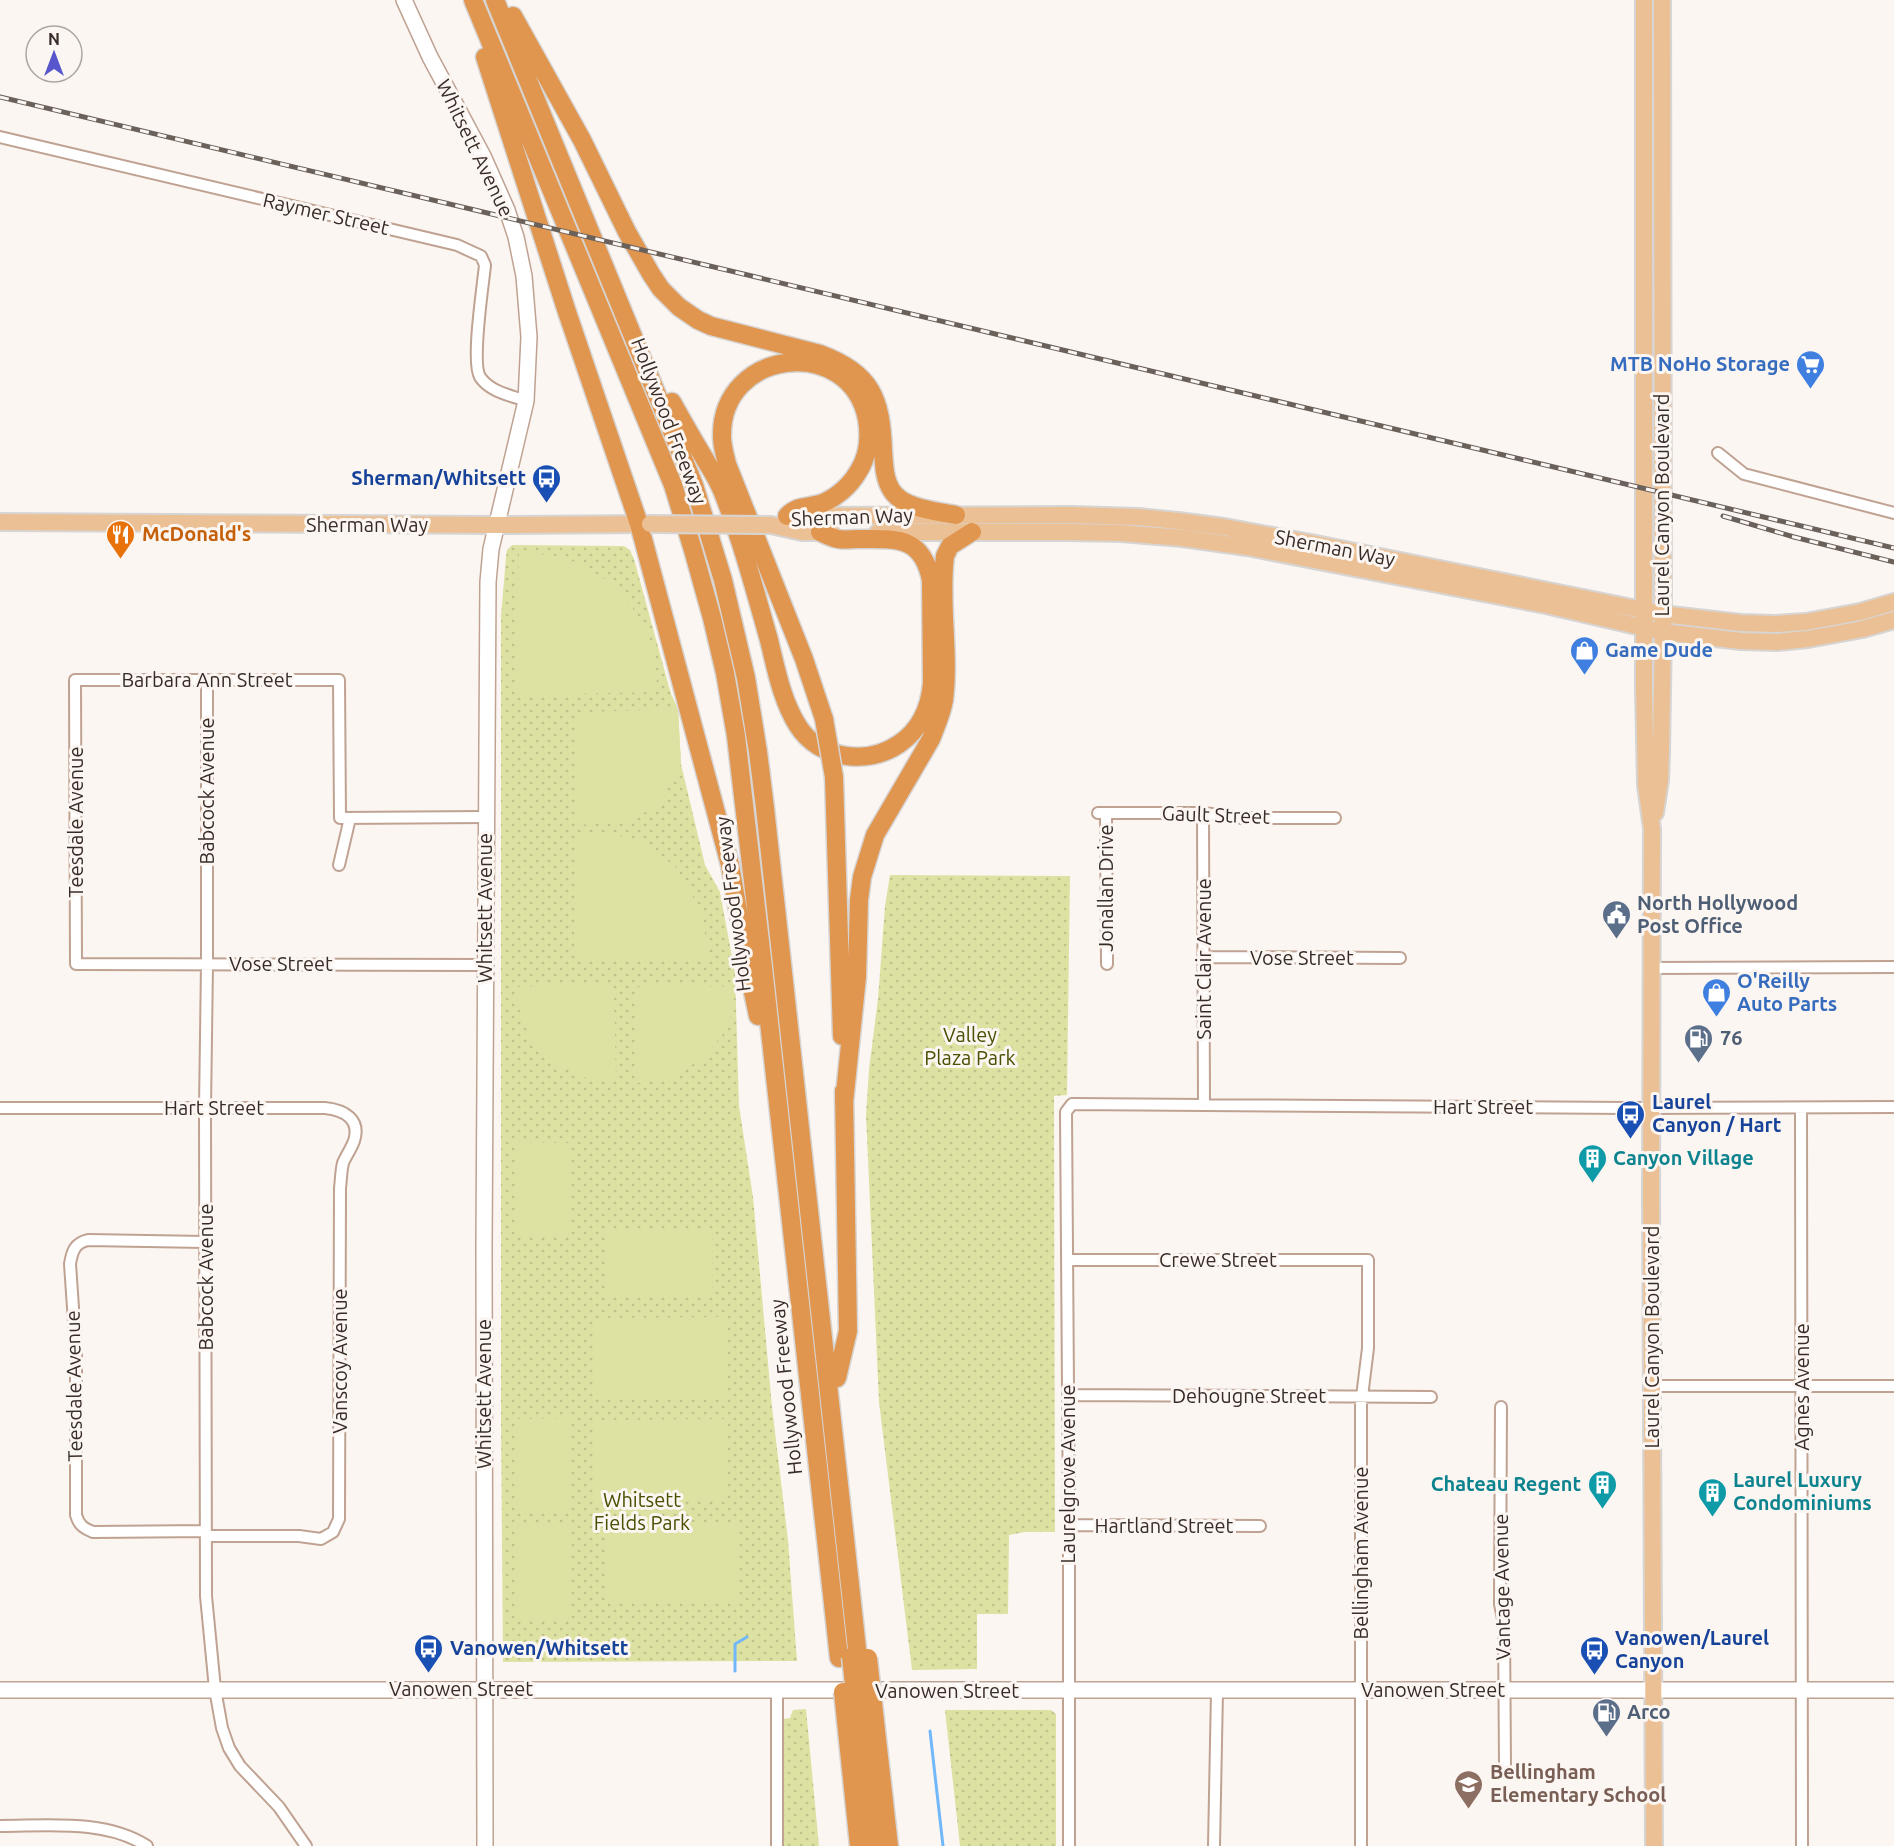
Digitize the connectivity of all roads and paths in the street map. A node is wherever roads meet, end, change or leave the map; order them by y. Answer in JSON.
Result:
{"nodes":[{"id":1,"x":404,"y":0,"type":"edge"},
{"id":2,"x":471,"y":0,"type":"edge"},
{"id":3,"x":487,"y":0,"type":"edge"},
{"id":4,"x":495,"y":0,"type":"edge"},
{"id":5,"x":1644,"y":0,"type":"edge"},
{"id":6,"x":1662,"y":0,"type":"edge"},
{"id":7,"x":508,"y":6,"type":"edge"},
{"id":8,"x":0,"y":137,"type":"edge"},
{"id":9,"x":1644,"y":196,"type":"junction"},
{"id":10,"x":1661,"y":196,"type":"junction"},
{"id":11,"x":526,"y":400,"type":"junction"},
{"id":12,"x":672,"y":402,"type":"junction"},
{"id":13,"x":1718,"y":453,"type":"dead end"},
{"id":14,"x":1894,"y":513,"type":"edge"},
{"id":15,"x":956,"y":515,"type":"junction"},
{"id":16,"x":779,"y":520,"type":"junction"},
{"id":17,"x":0,"y":522,"type":"edge"},
{"id":18,"x":645,"y":524,"type":"junction"},
{"id":19,"x":497,"y":525,"type":"junction"},
{"id":20,"x":1123,"y":525,"type":"junction"},
{"id":21,"x":1224,"y":526,"type":"junction"},
{"id":22,"x":1184,"y":530,"type":"junction"},
{"id":23,"x":820,"y":532,"type":"junction"},
{"id":24,"x":972,"y":532,"type":"junction"},
{"id":25,"x":1219,"y":543,"type":"junction"},
{"id":26,"x":1442,"y":577,"type":"junction"},
{"id":27,"x":1894,"y":602,"type":"edge"},
{"id":28,"x":1644,"y":609,"type":"junction"},
{"id":29,"x":1662,"y":614,"type":"junction"},
{"id":30,"x":1894,"y":620,"type":"edge"},
{"id":31,"x":1644,"y":628,"type":"junction"},
{"id":32,"x":1663,"y":632,"type":"junction"},
{"id":33,"x":75,"y":680,"type":"joint"},
{"id":34,"x":207,"y":680,"type":"junction"},
{"id":35,"x":1102,"y":813,"type":"joint"},
{"id":36,"x":1203,"y":813,"type":"junction"},
{"id":37,"x":485,"y":817,"type":"junction"},
{"id":38,"x":345,"y":818,"type":"junction"},
{"id":39,"x":1335,"y":818,"type":"dead end"},
{"id":40,"x":1652,"y":829,"type":"junction"},
{"id":41,"x":339,"y":865,"type":"dead end"},
{"id":42,"x":1204,"y":957,"type":"junction"},
{"id":43,"x":1400,"y":958,"type":"dead end"},
{"id":44,"x":76,"y":964,"type":"joint"},
{"id":45,"x":207,"y":964,"type":"junction"},
{"id":46,"x":1107,"y":964,"type":"dead end"},
{"id":47,"x":485,"y":965,"type":"junction"},
{"id":48,"x":1894,"y":967,"type":"edge"},
{"id":49,"x":1652,"y":968,"type":"junction"},
{"id":50,"x":776,"y":1093,"type":"junction"},
{"id":51,"x":844,"y":1102,"type":"junction"},
{"id":52,"x":1072,"y":1104,"type":"joint"},
{"id":53,"x":1204,"y":1105,"type":"junction"},
{"id":54,"x":1894,"y":1107,"type":"edge"},
{"id":55,"x":0,"y":1108,"type":"edge"},
{"id":56,"x":205,"y":1108,"type":"junction"},
{"id":57,"x":1651,"y":1108,"type":"junction"},
{"id":58,"x":1801,"y":1108,"type":"junction"},
{"id":59,"x":340,"y":1188,"type":"joint"},
{"id":60,"x":206,"y":1242,"type":"junction"},
{"id":61,"x":1068,"y":1260,"type":"junction"},
{"id":62,"x":1368,"y":1260,"type":"joint"},
{"id":63,"x":837,"y":1378,"type":"junction"},
{"id":64,"x":1802,"y":1385,"type":"junction"},
{"id":65,"x":1652,"y":1386,"type":"junction"},
{"id":66,"x":1894,"y":1386,"type":"edge"},
{"id":67,"x":1068,"y":1395,"type":"junction"},
{"id":68,"x":1362,"y":1397,"type":"junction"},
{"id":69,"x":1431,"y":1397,"type":"dead end"},
{"id":70,"x":1501,"y":1407,"type":"dead end"},
{"id":71,"x":1069,"y":1525,"type":"junction"},
{"id":72,"x":1260,"y":1526,"type":"dead end"},
{"id":73,"x":206,"y":1533,"type":"junction"},
{"id":74,"x":854,"y":1658,"type":"junction"},
{"id":75,"x":215,"y":1689,"type":"junction"},
{"id":76,"x":485,"y":1689,"type":"junction"},
{"id":77,"x":0,"y":1690,"type":"edge"},
{"id":78,"x":777,"y":1690,"type":"junction"},
{"id":79,"x":1361,"y":1690,"type":"junction"},
{"id":80,"x":1504,"y":1690,"type":"junction"},
{"id":81,"x":1653,"y":1690,"type":"junction"},
{"id":82,"x":1801,"y":1690,"type":"junction"},
{"id":83,"x":1894,"y":1690,"type":"edge"},
{"id":84,"x":1068,"y":1691,"type":"junction"},
{"id":85,"x":1217,"y":1691,"type":"junction"},
{"id":86,"x":861,"y":1721,"type":"junction"},
{"id":87,"x":1504,"y":1766,"type":"dead end"},
{"id":88,"x":0,"y":1826,"type":"edge"},
{"id":89,"x":147,"y":1846,"type":"edge"},
{"id":90,"x":306,"y":1846,"type":"edge"},
{"id":91,"x":485,"y":1846,"type":"edge"},
{"id":92,"x":777,"y":1846,"type":"edge"},
{"id":93,"x":859,"y":1846,"type":"edge"},
{"id":94,"x":872,"y":1846,"type":"edge"},
{"id":95,"x":879,"y":1846,"type":"edge"},
{"id":96,"x":889,"y":1846,"type":"edge"},
{"id":97,"x":1068,"y":1846,"type":"edge"},
{"id":98,"x":1214,"y":1846,"type":"edge"},
{"id":99,"x":1361,"y":1846,"type":"edge"},
{"id":100,"x":1654,"y":1846,"type":"edge"},
{"id":101,"x":1802,"y":1846,"type":"edge"}],
"edges":[{"from":1,"to":11,"type":"main road","name":"Whitsett Avenue"},
{"from":2,"to":18,"type":"highway"},
{"from":2,"to":50,"type":"highway","name":"Hollywood Freeway"},
{"from":3,"to":74,"type":"highway"},
{"from":4,"to":74,"type":"highway"},
{"from":5,"to":9,"type":"main road","name":"Laurel Canyon Boulevard"},
{"from":6,"to":10,"type":"main road","name":"Laurel Canyon Boulevard"},
{"from":7,"to":12,"type":"highway","name":"Hollywood Freeway"},
{"from":7,"to":15,"type":"highway"},
{"from":8,"to":11,"type":"street","name":"Raymer Street"},
{"from":9,"to":10,"type":"main road"},
{"from":9,"to":28,"type":"main road","name":"Laurel Canyon Boulevard"},
{"from":10,"to":29,"type":"main road","name":"Laurel Canyon Boulevard"},
{"from":11,"to":19,"type":"main road","name":"Whitsett Avenue"},
{"from":12,"to":23,"type":"highway"},
{"from":12,"to":63,"type":"highway","name":"Hollywood Freeway"},
{"from":13,"to":14,"type":"street"},
{"from":15,"to":16,"type":"main road","name":"Sherman Way"},
{"from":15,"to":20,"type":"main road","name":"Sherman Way"},
{"from":16,"to":18,"type":"main road","name":"Sherman Way","bridge":true},
{"from":16,"to":23,"type":"main road","name":"Sherman Way"},
{"from":16,"to":51,"type":"highway","bridge":true},
{"from":17,"to":19,"type":"main road","name":"Sherman Way"},
{"from":18,"to":19,"type":"main road","name":"Sherman Way"},
{"from":18,"to":50,"type":"highway"},
{"from":19,"to":37,"type":"main road","name":"Whitsett Avenue"},
{"from":20,"to":22,"type":"main road","name":"Sherman Way"},
{"from":20,"to":24,"type":"main road","name":"Sherman Way"},
{"from":21,"to":22,"type":"main road","name":"Sherman Way"},
{"from":21,"to":25,"type":"main road"},
{"from":21,"to":26,"type":"main road","name":"Sherman Way"},
{"from":22,"to":25,"type":"main road","name":"Sherman Way"},
{"from":23,"to":24,"type":"main road","name":"Sherman Way"},
{"from":24,"to":51,"type":"highway"},
{"from":25,"to":26,"type":"main road","name":"Sherman Way"},
{"from":26,"to":28,"type":"main road","name":"Sherman Way"},
{"from":26,"to":31,"type":"main road","name":"Sherman Way"},
{"from":27,"to":29,"type":"main road","name":"Sherman Way"},
{"from":28,"to":29,"type":"main road","name":"Sherman Way"},
{"from":28,"to":31,"type":"main road","name":"Laurel Canyon Boulevard"},
{"from":29,"to":32,"type":"main road","name":"Laurel Canyon Boulevard"},
{"from":30,"to":32,"type":"main road","name":"Sherman Way"},
{"from":31,"to":32,"type":"main road","name":"Sherman Way"},
{"from":31,"to":40,"type":"main road","name":"Laurel Canyon Boulevard"},
{"from":32,"to":40,"type":"main road","name":"Laurel Canyon Boulevard"},
{"from":33,"to":34,"type":"street","name":"Barbara Ann Street"},
{"from":33,"to":44,"type":"street","name":"Teesdale Avenue"},
{"from":34,"to":38,"type":"street","name":"Barbara Ann Street"},
{"from":34,"to":45,"type":"street","name":"Babcock Avenue"},
{"from":35,"to":36,"type":"street","name":"Gault Street"},
{"from":35,"to":46,"type":"street","name":"Jonallan Drive"},
{"from":36,"to":39,"type":"street","name":"Gault Street"},
{"from":36,"to":42,"type":"street","name":"Saint Clair Avenue"},
{"from":37,"to":38,"type":"street"},
{"from":37,"to":47,"type":"main road","name":"Whitsett Avenue"},
{"from":38,"to":41,"type":"street"},
{"from":40,"to":49,"type":"main road","name":"Laurel Canyon Boulevard"},
{"from":42,"to":43,"type":"street","name":"Vose Street"},
{"from":42,"to":53,"type":"street","name":"Saint Clair Avenue"},
{"from":44,"to":45,"type":"street","name":"Vose Street"},
{"from":45,"to":47,"type":"street","name":"Vose Street"},
{"from":45,"to":56,"type":"street","name":"Babcock Avenue"},
{"from":47,"to":76,"type":"main road","name":"Whitsett Avenue"},
{"from":48,"to":49,"type":"street"},
{"from":49,"to":57,"type":"main road","name":"Laurel Canyon Boulevard"},
{"from":50,"to":74,"type":"highway","name":"Hollywood Freeway"},
{"from":51,"to":63,"type":"highway"},
{"from":52,"to":53,"type":"street","name":"Hart Street"},
{"from":52,"to":61,"type":"street","name":"Laurelgrove Avenue"},
{"from":53,"to":57,"type":"street","name":"Hart Street"},
{"from":54,"to":58,"type":"street","name":"Hart Street"},
{"from":55,"to":56,"type":"street","name":"Hart Street"},
{"from":56,"to":59,"type":"street","name":"Hart Street"},
{"from":56,"to":60,"type":"street","name":"Babcock Avenue"},
{"from":57,"to":58,"type":"street","name":"Hart Street"},
{"from":57,"to":65,"type":"main road","name":"Laurel Canyon Boulevard"},
{"from":58,"to":64,"type":"street","name":"Agnes Avenue"},
{"from":59,"to":73,"type":"street","name":"Vanscoy Avenue"},
{"from":60,"to":73,"type":"street","name":"Babcock Avenue"},
{"from":60,"to":73,"type":"street","name":"Teesdale Avenue"},
{"from":61,"to":62,"type":"street","name":"Crewe Street"},
{"from":61,"to":67,"type":"street","name":"Laurelgrove Avenue"},
{"from":62,"to":68,"type":"street","name":"Bellingham Avenue"},
{"from":63,"to":74,"type":"highway","name":"Hollywood Freeway"},
{"from":64,"to":65,"type":"street"},
{"from":64,"to":66,"type":"street"},
{"from":64,"to":82,"type":"street","name":"Agnes Avenue"},
{"from":65,"to":81,"type":"main road","name":"Laurel Canyon Boulevard"},
{"from":67,"to":68,"type":"street","name":"Dehougne Street"},
{"from":67,"to":71,"type":"street","name":"Laurelgrove Avenue"},
{"from":68,"to":69,"type":"street","name":"Dehougne Street"},
{"from":68,"to":79,"type":"street","name":"Bellingham Avenue"},
{"from":70,"to":80,"type":"street","name":"Vantage Avenue"},
{"from":71,"to":72,"type":"street","name":"Hartland Street"},
{"from":71,"to":84,"type":"street","name":"Laurelgrove Avenue"},
{"from":73,"to":75,"type":"street","name":"Babcock Avenue"},
{"from":74,"to":86,"type":"highway","name":"Hollywood Freeway","bridge":true},
{"from":74,"to":86,"type":"highway","name":"Hollywood Freeway","bridge":true},
{"from":75,"to":76,"type":"main road","name":"Vanowen Street"},
{"from":75,"to":77,"type":"main road","name":"Vanowen Street"},
{"from":75,"to":90,"type":"street","name":"Babcock Avenue"},
{"from":76,"to":78,"type":"main road","name":"Vanowen Street"},
{"from":76,"to":91,"type":"main road","name":"Whitsett Avenue"},
{"from":78,"to":84,"type":"main road","name":"Vanowen Street"},
{"from":78,"to":92,"type":"street"},
{"from":79,"to":80,"type":"main road","name":"Vanowen Street"},
{"from":79,"to":85,"type":"main road","name":"Vanowen Street"},
{"from":79,"to":99,"type":"street","name":"Bellingham Avenue"},
{"from":80,"to":81,"type":"main road","name":"Vanowen Street"},
{"from":80,"to":87,"type":"street","name":"Vantage Avenue"},
{"from":81,"to":82,"type":"main road","name":"Vanowen Street"},
{"from":81,"to":100,"type":"main road","name":"Laurel Canyon Boulevard"},
{"from":82,"to":83,"type":"main road","name":"Vanowen Street"},
{"from":82,"to":101,"type":"street","name":"Agnes Avenue"},
{"from":84,"to":85,"type":"main road","name":"Vanowen Street"},
{"from":84,"to":97,"type":"street","name":"Laurelgrove Avenue"},
{"from":85,"to":98,"type":"street"},
{"from":86,"to":93,"type":"highway","name":"Hollywood Freeway"},
{"from":86,"to":94,"type":"highway"},
{"from":86,"to":95,"type":"highway"},
{"from":86,"to":96,"type":"highway","name":"Hollywood Freeway"},
{"from":88,"to":89,"type":"street"}]}
